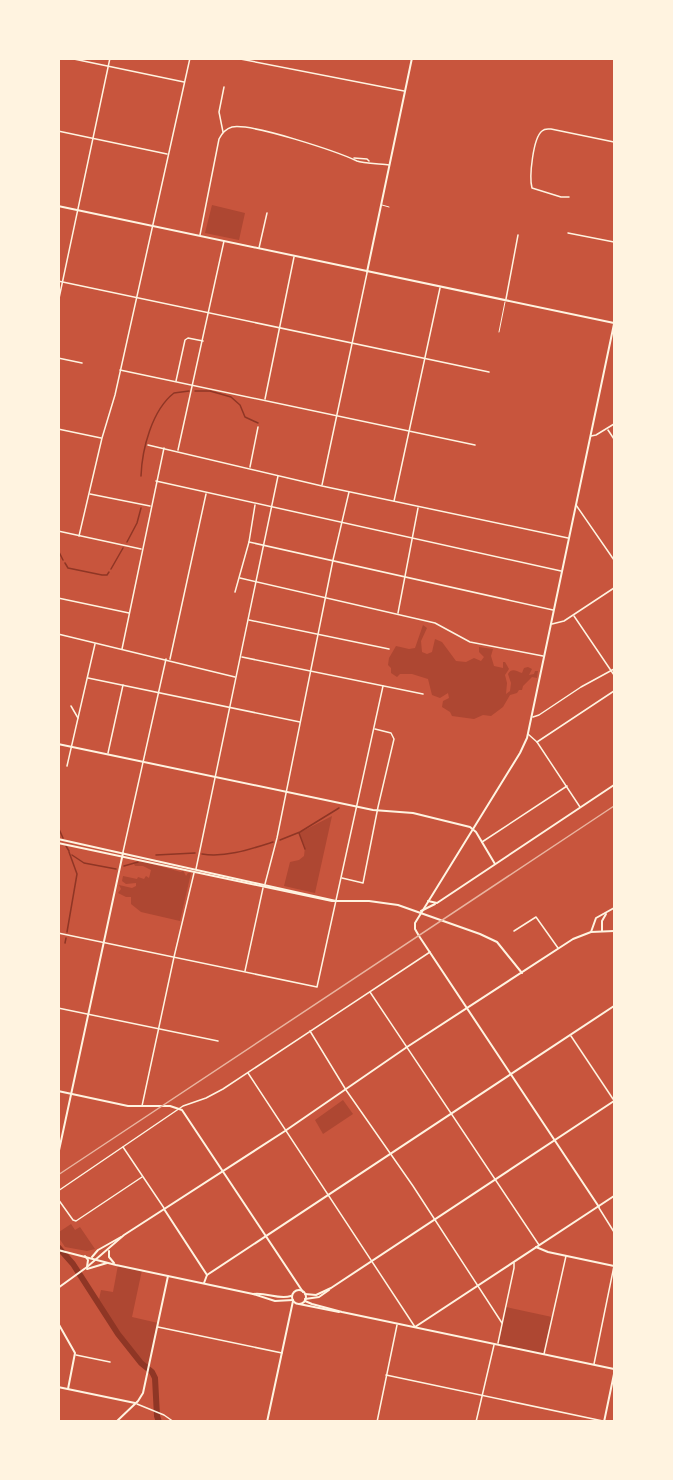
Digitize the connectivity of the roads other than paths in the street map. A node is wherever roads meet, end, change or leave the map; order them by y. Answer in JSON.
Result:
{"nodes":[{"id":1,"x":69,"y":58,"type":"edge"},
{"id":2,"x":110,"y":58,"type":"edge"},
{"id":3,"x":189,"y":58,"type":"edge"},
{"id":4,"x":235,"y":58,"type":"edge"},
{"id":5,"x":411,"y":58,"type":"edge"},
{"id":6,"x":108,"y":67,"type":"junction"},
{"id":7,"x":185,"y":82,"type":"junction"},
{"id":8,"x":224,"y":87,"type":"dead end"},
{"id":9,"x":404,"y":92,"type":"junction"},
{"id":10,"x":58,"y":131,"type":"edge"},
{"id":11,"x":223,"y":132,"type":"junction"},
{"id":12,"x":93,"y":139,"type":"junction"},
{"id":13,"x":615,"y":142,"type":"edge"},
{"id":14,"x":168,"y":155,"type":"junction"},
{"id":15,"x":390,"y":166,"type":"junction"},
{"id":16,"x":569,"y":197,"type":"dead end"},
{"id":17,"x":381,"y":205,"type":"junction"},
{"id":18,"x":58,"y":206,"type":"edge"},
{"id":19,"x":389,"y":207,"type":"dead end"},
{"id":20,"x":79,"y":210,"type":"junction"},
{"id":21,"x":267,"y":213,"type":"dead end"},
{"id":22,"x":151,"y":226,"type":"junction"},
{"id":23,"x":568,"y":232,"type":"dead end"},
{"id":24,"x":518,"y":235,"type":"dead end"},
{"id":25,"x":199,"y":236,"type":"junction"},
{"id":26,"x":224,"y":241,"type":"junction"},
{"id":27,"x":615,"y":242,"type":"edge"},
{"id":28,"x":259,"y":249,"type":"junction"},
{"id":29,"x":294,"y":256,"type":"junction"},
{"id":30,"x":367,"y":272,"type":"junction"},
{"id":31,"x":58,"y":281,"type":"edge"},
{"id":32,"x":63,"y":282,"type":"junction"},
{"id":33,"x":441,"y":287,"type":"junction"},
{"id":34,"x":136,"y":298,"type":"junction"},
{"id":35,"x":506,"y":300,"type":"junction"},
{"id":36,"x":58,"y":303,"type":"edge"},
{"id":37,"x":209,"y":313,"type":"junction"},
{"id":38,"x":615,"y":323,"type":"edge"},
{"id":39,"x":280,"y":327,"type":"junction"},
{"id":40,"x":499,"y":332,"type":"dead end"},
{"id":41,"x":202,"y":341,"type":"junction"},
{"id":42,"x":352,"y":343,"type":"junction"},
{"id":43,"x":58,"y":358,"type":"edge"},
{"id":44,"x":425,"y":358,"type":"junction"},
{"id":45,"x":82,"y":363,"type":"dead end"},
{"id":46,"x":120,"y":370,"type":"junction"},
{"id":47,"x":489,"y":372,"type":"dead end"},
{"id":48,"x":176,"y":382,"type":"junction"},
{"id":49,"x":193,"y":385,"type":"junction"},
{"id":50,"x":265,"y":400,"type":"junction"},
{"id":51,"x":336,"y":415,"type":"junction"},
{"id":52,"x":615,"y":424,"type":"edge"},
{"id":53,"x":258,"y":427,"type":"dead end"},
{"id":54,"x":58,"y":429,"type":"edge"},
{"id":55,"x":607,"y":429,"type":"junction"},
{"id":56,"x":410,"y":430,"type":"junction"},
{"id":57,"x":590,"y":436,"type":"junction"},
{"id":58,"x":102,"y":438,"type":"junction"},
{"id":59,"x":615,"y":439,"type":"edge"},
{"id":60,"x":148,"y":445,"type":"dead end"},
{"id":61,"x":475,"y":445,"type":"dead end"},
{"id":62,"x":164,"y":448,"type":"junction"},
{"id":63,"x":178,"y":451,"type":"junction"},
{"id":64,"x":249,"y":468,"type":"junction"},
{"id":65,"x":278,"y":476,"type":"junction"},
{"id":66,"x":156,"y":481,"type":"junction"},
{"id":67,"x":322,"y":486,"type":"junction"},
{"id":68,"x":349,"y":492,"type":"junction"},
{"id":69,"x":206,"y":493,"type":"junction"},
{"id":70,"x":89,"y":494,"type":"junction"},
{"id":71,"x":394,"y":502,"type":"junction"},
{"id":72,"x":255,"y":504,"type":"junction"},
{"id":73,"x":576,"y":505,"type":"junction"},
{"id":74,"x":151,"y":506,"type":"junction"},
{"id":75,"x":272,"y":507,"type":"junction"},
{"id":76,"x":418,"y":507,"type":"junction"},
{"id":77,"x":342,"y":523,"type":"junction"},
{"id":78,"x":58,"y":531,"type":"edge"},
{"id":79,"x":80,"y":536,"type":"junction"},
{"id":80,"x":413,"y":538,"type":"junction"},
{"id":81,"x":569,"y":538,"type":"junction"},
{"id":82,"x":249,"y":542,"type":"junction"},
{"id":83,"x":264,"y":546,"type":"junction"},
{"id":84,"x":142,"y":549,"type":"junction"},
{"id":85,"x":333,"y":560,"type":"junction"},
{"id":86,"x":615,"y":560,"type":"edge"},
{"id":87,"x":562,"y":571,"type":"junction"},
{"id":88,"x":405,"y":576,"type":"junction"},
{"id":89,"x":240,"y":578,"type":"junction"},
{"id":90,"x":256,"y":582,"type":"junction"},
{"id":91,"x":615,"y":588,"type":"edge"},
{"id":92,"x":235,"y":592,"type":"dead end"},
{"id":93,"x":326,"y":597,"type":"junction"},
{"id":94,"x":58,"y":598,"type":"edge"},
{"id":95,"x":554,"y":610,"type":"junction"},
{"id":96,"x":130,"y":613,"type":"junction"},
{"id":97,"x":398,"y":613,"type":"junction"},
{"id":98,"x":573,"y":615,"type":"junction"},
{"id":99,"x":248,"y":620,"type":"junction"},
{"id":100,"x":551,"y":624,"type":"junction"},
{"id":101,"x":58,"y":634,"type":"edge"},
{"id":102,"x":319,"y":634,"type":"junction"},
{"id":103,"x":95,"y":643,"type":"junction"},
{"id":104,"x":122,"y":649,"type":"junction"},
{"id":105,"x":389,"y":649,"type":"dead end"},
{"id":106,"x":240,"y":657,"type":"junction"},
{"id":107,"x":544,"y":657,"type":"junction"},
{"id":108,"x":168,"y":659,"type":"junction"},
{"id":109,"x":615,"y":669,"type":"edge"},
{"id":110,"x":311,"y":671,"type":"junction"},
{"id":111,"x":611,"y":671,"type":"junction"},
{"id":112,"x":615,"y":675,"type":"edge"},
{"id":113,"x":236,"y":677,"type":"junction"},
{"id":114,"x":88,"y":678,"type":"junction"},
{"id":115,"x":123,"y":684,"type":"junction"},
{"id":116,"x":383,"y":686,"type":"junction"},
{"id":117,"x":615,"y":691,"type":"edge"},
{"id":118,"x":158,"y":692,"type":"junction"},
{"id":119,"x":423,"y":694,"type":"dead end"},
{"id":120,"x":71,"y":706,"type":"dead end"},
{"id":121,"x":229,"y":707,"type":"junction"},
{"id":122,"x":532,"y":717,"type":"junction"},
{"id":123,"x":78,"y":718,"type":"junction"},
{"id":124,"x":300,"y":722,"type":"junction"},
{"id":125,"x":374,"y":729,"type":"junction"},
{"id":126,"x":528,"y":734,"type":"junction"},
{"id":127,"x":537,"y":742,"type":"junction"},
{"id":128,"x":58,"y":744,"type":"edge"},
{"id":129,"x":72,"y":746,"type":"junction"},
{"id":130,"x":108,"y":754,"type":"junction"},
{"id":131,"x":144,"y":761,"type":"junction"},
{"id":132,"x":67,"y":766,"type":"dead end"},
{"id":133,"x":215,"y":776,"type":"junction"},
{"id":134,"x":615,"y":785,"type":"edge"},
{"id":135,"x":567,"y":786,"type":"junction"},
{"id":136,"x":286,"y":791,"type":"junction"},
{"id":137,"x":357,"y":807,"type":"junction"},
{"id":138,"x":581,"y":808,"type":"junction"},
{"id":139,"x":378,"y":811,"type":"junction"},
{"id":140,"x":473,"y":829,"type":"junction"},
{"id":141,"x":58,"y":841,"type":"edge"},
{"id":142,"x":482,"y":842,"type":"junction"},
{"id":143,"x":123,"y":855,"type":"junction"},
{"id":144,"x":495,"y":864,"type":"junction"},
{"id":145,"x":195,"y":870,"type":"junction"},
{"id":146,"x":341,"y":878,"type":"junction"},
{"id":147,"x":265,"y":885,"type":"junction"},
{"id":148,"x":336,"y":901,"type":"junction"},
{"id":149,"x":428,"y":902,"type":"junction"},
{"id":150,"x":437,"y":903,"type":"junction"},
{"id":151,"x":615,"y":908,"type":"edge"},
{"id":152,"x":421,"y":911,"type":"junction"},
{"id":153,"x":607,"y":912,"type":"junction"},
{"id":154,"x":602,"y":931,"type":"junction"},
{"id":155,"x":615,"y":931,"type":"edge"},
{"id":156,"x":514,"y":932,"type":"dead end"},
{"id":157,"x":591,"y":932,"type":"junction"},
{"id":158,"x":58,"y":933,"type":"edge"},
{"id":159,"x":104,"y":943,"type":"junction"},
{"id":160,"x":559,"y":948,"type":"junction"},
{"id":161,"x":430,"y":952,"type":"junction"},
{"id":162,"x":174,"y":957,"type":"junction"},
{"id":163,"x":244,"y":972,"type":"junction"},
{"id":164,"x":522,"y":973,"type":"junction"},
{"id":165,"x":370,"y":991,"type":"junction"},
{"id":166,"x":615,"y":1006,"type":"edge"},
{"id":167,"x":58,"y":1008,"type":"edge"},
{"id":168,"x":468,"y":1009,"type":"junction"},
{"id":169,"x":88,"y":1014,"type":"junction"},
{"id":170,"x":158,"y":1028,"type":"junction"},
{"id":171,"x":310,"y":1030,"type":"junction"},
{"id":172,"x":571,"y":1035,"type":"junction"},
{"id":173,"x":218,"y":1041,"type":"dead end"},
{"id":174,"x":407,"y":1047,"type":"junction"},
{"id":175,"x":247,"y":1073,"type":"junction"},
{"id":176,"x":511,"y":1074,"type":"junction"},
{"id":177,"x":346,"y":1090,"type":"junction"},
{"id":178,"x":58,"y":1091,"type":"edge"},
{"id":179,"x":72,"y":1094,"type":"junction"},
{"id":180,"x":614,"y":1101,"type":"edge"},
{"id":181,"x":142,"y":1107,"type":"junction"},
{"id":182,"x":180,"y":1108,"type":"junction"},
{"id":183,"x":451,"y":1113,"type":"junction"},
{"id":184,"x":285,"y":1131,"type":"junction"},
{"id":185,"x":554,"y":1139,"type":"junction"},
{"id":186,"x":123,"y":1148,"type":"junction"},
{"id":187,"x":390,"y":1154,"type":"junction"},
{"id":188,"x":58,"y":1155,"type":"edge"},
{"id":189,"x":223,"y":1171,"type":"junction"},
{"id":190,"x":142,"y":1177,"type":"junction"},
{"id":191,"x":496,"y":1179,"type":"junction"},
{"id":192,"x":58,"y":1191,"type":"edge"},
{"id":193,"x":328,"y":1195,"type":"junction"},
{"id":194,"x":615,"y":1196,"type":"edge"},
{"id":195,"x":58,"y":1198,"type":"edge"},
{"id":196,"x":598,"y":1207,"type":"junction"},
{"id":197,"x":164,"y":1209,"type":"junction"},
{"id":198,"x":435,"y":1220,"type":"junction"},
{"id":199,"x":615,"y":1232,"type":"edge"},
{"id":200,"x":124,"y":1235,"type":"junction"},
{"id":201,"x":266,"y":1236,"type":"junction"},
{"id":202,"x":538,"y":1246,"type":"junction"},
{"id":203,"x":110,"y":1248,"type":"junction"},
{"id":204,"x":58,"y":1250,"type":"edge"},
{"id":205,"x":84,"y":1255,"type":"junction"},
{"id":206,"x":566,"y":1256,"type":"junction"},
{"id":207,"x":92,"y":1257,"type":"junction"},
{"id":208,"x":98,"y":1259,"type":"junction"},
{"id":209,"x":371,"y":1262,"type":"junction"},
{"id":210,"x":513,"y":1262,"type":"junction"},
{"id":211,"x":110,"y":1263,"type":"junction"},
{"id":212,"x":116,"y":1265,"type":"junction"},
{"id":213,"x":615,"y":1266,"type":"edge"},
{"id":214,"x":87,"y":1267,"type":"junction"},
{"id":215,"x":84,"y":1270,"type":"junction"},
{"id":216,"x":207,"y":1275,"type":"junction"},
{"id":217,"x":168,"y":1276,"type":"junction"},
{"id":218,"x":204,"y":1284,"type":"junction"},
{"id":219,"x":300,"y":1286,"type":"junction"},
{"id":220,"x":478,"y":1286,"type":"junction"},
{"id":221,"x":58,"y":1288,"type":"edge"},
{"id":222,"x":331,"y":1288,"type":"junction"},
{"id":223,"x":298,"y":1290,"type":"junction"},
{"id":224,"x":304,"y":1293,"type":"junction"},
{"id":225,"x":253,"y":1294,"type":"junction"},
{"id":226,"x":292,"y":1295,"type":"junction"},
{"id":227,"x":305,"y":1300,"type":"junction"},
{"id":228,"x":295,"y":1302,"type":"junction"},
{"id":229,"x":342,"y":1312,"type":"junction"},
{"id":230,"x":58,"y":1323,"type":"edge"},
{"id":231,"x":502,"y":1323,"type":"junction"},
{"id":232,"x":397,"y":1324,"type":"junction"},
{"id":233,"x":157,"y":1327,"type":"junction"},
{"id":234,"x":415,"y":1327,"type":"junction"},
{"id":235,"x":496,"y":1344,"type":"junction"},
{"id":236,"x":282,"y":1353,"type":"junction"},
{"id":237,"x":544,"y":1354,"type":"junction"},
{"id":238,"x":75,"y":1355,"type":"junction"},
{"id":239,"x":110,"y":1362,"type":"dead end"},
{"id":240,"x":594,"y":1365,"type":"junction"},
{"id":241,"x":615,"y":1369,"type":"edge"},
{"id":242,"x":615,"y":1374,"type":"edge"},
{"id":243,"x":386,"y":1375,"type":"junction"},
{"id":244,"x":58,"y":1387,"type":"edge"},
{"id":245,"x":68,"y":1389,"type":"junction"},
{"id":246,"x":483,"y":1394,"type":"junction"},
{"id":247,"x":136,"y":1403,"type":"junction"},
{"id":248,"x":604,"y":1421,"type":"edge"},
{"id":249,"x":116,"y":1422,"type":"edge"},
{"id":250,"x":174,"y":1422,"type":"edge"},
{"id":251,"x":267,"y":1422,"type":"edge"},
{"id":252,"x":377,"y":1422,"type":"edge"},
{"id":253,"x":476,"y":1422,"type":"edge"}],
"edges":[{"from":1,"to":6,"type":"street"},
{"from":2,"to":6,"type":"street"},
{"from":3,"to":7,"type":"street"},
{"from":4,"to":9,"type":"street"},
{"from":5,"to":9,"type":"street"},
{"from":6,"to":7,"type":"street"},
{"from":6,"to":12,"type":"street"},
{"from":7,"to":14,"type":"street"},
{"from":8,"to":11,"type":"street"},
{"from":9,"to":15,"type":"street"},
{"from":10,"to":12,"type":"street"},
{"from":11,"to":15,"type":"street"},
{"from":11,"to":25,"type":"street"},
{"from":12,"to":14,"type":"street"},
{"from":12,"to":20,"type":"street"},
{"from":13,"to":16,"type":"street"},
{"from":14,"to":22,"type":"street"},
{"from":15,"to":17,"type":"street"},
{"from":17,"to":19,"type":"lane"},
{"from":17,"to":30,"type":"street"},
{"from":18,"to":20,"type":"street"},
{"from":20,"to":22,"type":"street"},
{"from":20,"to":32,"type":"street"},
{"from":21,"to":28,"type":"street"},
{"from":22,"to":25,"type":"street"},
{"from":22,"to":34,"type":"street"},
{"from":23,"to":27,"type":"street"},
{"from":24,"to":35,"type":"street"},
{"from":25,"to":26,"type":"street"},
{"from":26,"to":28,"type":"street"},
{"from":26,"to":37,"type":"street"},
{"from":28,"to":29,"type":"street"},
{"from":29,"to":30,"type":"street"},
{"from":29,"to":39,"type":"street"},
{"from":30,"to":33,"type":"street"},
{"from":30,"to":42,"type":"street"},
{"from":31,"to":32,"type":"street"},
{"from":32,"to":34,"type":"street"},
{"from":32,"to":36,"type":"street"},
{"from":33,"to":35,"type":"street"},
{"from":33,"to":44,"type":"street"},
{"from":34,"to":37,"type":"street"},
{"from":34,"to":46,"type":"street"},
{"from":35,"to":38,"type":"street"},
{"from":35,"to":40,"type":"lane"},
{"from":37,"to":39,"type":"street"},
{"from":37,"to":41,"type":"street"},
{"from":38,"to":57,"type":"street"},
{"from":39,"to":42,"type":"street"},
{"from":39,"to":50,"type":"street"},
{"from":41,"to":48,"type":"street"},
{"from":41,"to":49,"type":"street"},
{"from":42,"to":44,"type":"street"},
{"from":42,"to":51,"type":"street"},
{"from":43,"to":45,"type":"street"},
{"from":44,"to":47,"type":"street"},
{"from":44,"to":56,"type":"street"},
{"from":46,"to":48,"type":"street"},
{"from":46,"to":58,"type":"street"},
{"from":48,"to":49,"type":"street"},
{"from":49,"to":50,"type":"street"},
{"from":49,"to":63,"type":"street"},
{"from":50,"to":51,"type":"street"},
{"from":51,"to":56,"type":"street"},
{"from":51,"to":67,"type":"street"},
{"from":52,"to":55,"type":"street"},
{"from":53,"to":64,"type":"street"},
{"from":54,"to":58,"type":"street"},
{"from":55,"to":57,"type":"street"},
{"from":55,"to":59,"type":"street"},
{"from":56,"to":61,"type":"street"},
{"from":56,"to":71,"type":"street"},
{"from":57,"to":73,"type":"street"},
{"from":58,"to":70,"type":"street"},
{"from":60,"to":62,"type":"street"},
{"from":62,"to":63,"type":"street"},
{"from":62,"to":66,"type":"street"},
{"from":63,"to":64,"type":"street"},
{"from":64,"to":65,"type":"street"},
{"from":65,"to":67,"type":"street"},
{"from":65,"to":75,"type":"street"},
{"from":66,"to":69,"type":"street"},
{"from":66,"to":74,"type":"street"},
{"from":67,"to":68,"type":"street"},
{"from":68,"to":71,"type":"street"},
{"from":68,"to":77,"type":"street"},
{"from":69,"to":72,"type":"street"},
{"from":69,"to":108,"type":"street"},
{"from":70,"to":74,"type":"street"},
{"from":70,"to":79,"type":"street"},
{"from":71,"to":76,"type":"street"},
{"from":72,"to":75,"type":"street"},
{"from":72,"to":82,"type":"street"},
{"from":73,"to":81,"type":"street"},
{"from":73,"to":86,"type":"street"},
{"from":74,"to":84,"type":"street"},
{"from":75,"to":77,"type":"street"},
{"from":75,"to":83,"type":"street"},
{"from":76,"to":80,"type":"street"},
{"from":76,"to":81,"type":"street"},
{"from":77,"to":80,"type":"street"},
{"from":77,"to":85,"type":"street"},
{"from":78,"to":79,"type":"street"},
{"from":79,"to":84,"type":"street"},
{"from":80,"to":87,"type":"street"},
{"from":80,"to":88,"type":"street"},
{"from":81,"to":87,"type":"street"},
{"from":82,"to":83,"type":"street"},
{"from":82,"to":89,"type":"street"},
{"from":83,"to":85,"type":"street"},
{"from":83,"to":90,"type":"street"},
{"from":84,"to":96,"type":"street"},
{"from":85,"to":88,"type":"street"},
{"from":85,"to":93,"type":"street"},
{"from":87,"to":95,"type":"street"},
{"from":88,"to":95,"type":"street"},
{"from":88,"to":97,"type":"street"},
{"from":89,"to":90,"type":"street"},
{"from":89,"to":92,"type":"street"},
{"from":90,"to":93,"type":"street"},
{"from":90,"to":99,"type":"street"},
{"from":91,"to":98,"type":"street"},
{"from":93,"to":97,"type":"street"},
{"from":93,"to":102,"type":"street"},
{"from":94,"to":96,"type":"street"},
{"from":95,"to":100,"type":"street"},
{"from":96,"to":104,"type":"street"},
{"from":97,"to":107,"type":"street"},
{"from":98,"to":100,"type":"street"},
{"from":98,"to":111,"type":"street"},
{"from":99,"to":102,"type":"street"},
{"from":99,"to":106,"type":"street"},
{"from":100,"to":107,"type":"street"},
{"from":101,"to":103,"type":"street"},
{"from":102,"to":105,"type":"street"},
{"from":102,"to":110,"type":"street"},
{"from":103,"to":104,"type":"street"},
{"from":103,"to":114,"type":"street"},
{"from":104,"to":108,"type":"street"},
{"from":106,"to":110,"type":"street"},
{"from":106,"to":113,"type":"street"},
{"from":107,"to":122,"type":"street"},
{"from":108,"to":113,"type":"street"},
{"from":108,"to":118,"type":"street"},
{"from":109,"to":111,"type":"street"},
{"from":110,"to":116,"type":"street"},
{"from":110,"to":124,"type":"street"},
{"from":111,"to":112,"type":"street"},
{"from":111,"to":122,"type":"street"},
{"from":113,"to":121,"type":"street"},
{"from":114,"to":115,"type":"street"},
{"from":114,"to":123,"type":"street"},
{"from":115,"to":118,"type":"street"},
{"from":115,"to":130,"type":"street"},
{"from":116,"to":119,"type":"street"},
{"from":116,"to":125,"type":"street"},
{"from":117,"to":127,"type":"street"},
{"from":118,"to":121,"type":"street"},
{"from":118,"to":131,"type":"street"},
{"from":120,"to":123,"type":"street"},
{"from":121,"to":124,"type":"street"},
{"from":121,"to":133,"type":"street"},
{"from":122,"to":126,"type":"street"},
{"from":123,"to":129,"type":"street"},
{"from":124,"to":136,"type":"street"},
{"from":125,"to":137,"type":"street"},
{"from":125,"to":139,"type":"street"},
{"from":126,"to":127,"type":"street"},
{"from":126,"to":140,"type":"street"},
{"from":127,"to":135,"type":"street"},
{"from":128,"to":129,"type":"street"},
{"from":129,"to":130,"type":"street"},
{"from":129,"to":132,"type":"street"},
{"from":130,"to":131,"type":"street"},
{"from":131,"to":133,"type":"street"},
{"from":131,"to":143,"type":"street"},
{"from":133,"to":136,"type":"street"},
{"from":133,"to":145,"type":"street"},
{"from":134,"to":138,"type":"street"},
{"from":135,"to":138,"type":"street"},
{"from":135,"to":142,"type":"street"},
{"from":136,"to":137,"type":"street"},
{"from":136,"to":147,"type":"street"},
{"from":137,"to":139,"type":"street"},
{"from":137,"to":146,"type":"street"},
{"from":138,"to":144,"type":"street"},
{"from":139,"to":140,"type":"street"},
{"from":139,"to":146,"type":"street"},
{"from":140,"to":142,"type":"street"},
{"from":140,"to":149,"type":"street"},
{"from":141,"to":143,"type":"street"},
{"from":142,"to":144,"type":"street"},
{"from":143,"to":145,"type":"street"},
{"from":143,"to":159,"type":"street"},
{"from":144,"to":150,"type":"street"},
{"from":145,"to":147,"type":"street"},
{"from":145,"to":162,"type":"street"},
{"from":146,"to":148,"type":"street"},
{"from":147,"to":148,"type":"street"},
{"from":147,"to":163,"type":"street"},
{"from":148,"to":163,"type":"street"},
{"from":148,"to":164,"type":"street"},
{"from":149,"to":150,"type":"street"},
{"from":149,"to":152,"type":"street"},
{"from":150,"to":152,"type":"street"},
{"from":151,"to":153,"type":"street"},
{"from":152,"to":161,"type":"street"},
{"from":153,"to":154,"type":"street"},
{"from":153,"to":157,"type":"street"},
{"from":154,"to":155,"type":"street"},
{"from":154,"to":157,"type":"street"},
{"from":156,"to":160,"type":"street"},
{"from":157,"to":160,"type":"street"},
{"from":158,"to":159,"type":"street"},
{"from":159,"to":162,"type":"street"},
{"from":159,"to":169,"type":"street"},
{"from":160,"to":164,"type":"street"},
{"from":161,"to":165,"type":"street"},
{"from":161,"to":168,"type":"street"},
{"from":162,"to":163,"type":"street"},
{"from":162,"to":170,"type":"street"},
{"from":164,"to":168,"type":"street"},
{"from":165,"to":171,"type":"street"},
{"from":165,"to":174,"type":"street"},
{"from":166,"to":172,"type":"street"},
{"from":167,"to":169,"type":"street"},
{"from":168,"to":174,"type":"street"},
{"from":168,"to":176,"type":"street"},
{"from":169,"to":170,"type":"street"},
{"from":169,"to":179,"type":"street"},
{"from":170,"to":173,"type":"street"},
{"from":170,"to":181,"type":"street"},
{"from":171,"to":175,"type":"street"},
{"from":171,"to":177,"type":"street"},
{"from":172,"to":176,"type":"street"},
{"from":172,"to":180,"type":"street"},
{"from":174,"to":177,"type":"street"},
{"from":174,"to":183,"type":"street"},
{"from":175,"to":182,"type":"street"},
{"from":175,"to":184,"type":"street"},
{"from":176,"to":183,"type":"street"},
{"from":176,"to":185,"type":"street"},
{"from":177,"to":184,"type":"street"},
{"from":177,"to":187,"type":"street"},
{"from":178,"to":179,"type":"street"},
{"from":179,"to":181,"type":"street"},
{"from":179,"to":188,"type":"street"},
{"from":180,"to":185,"type":"street"},
{"from":181,"to":182,"type":"street"},
{"from":182,"to":186,"type":"street"},
{"from":182,"to":189,"type":"street"},
{"from":183,"to":187,"type":"street"},
{"from":183,"to":191,"type":"street"},
{"from":184,"to":189,"type":"street"},
{"from":184,"to":193,"type":"street"},
{"from":185,"to":191,"type":"street"},
{"from":185,"to":196,"type":"street"},
{"from":186,"to":190,"type":"street"},
{"from":186,"to":192,"type":"street"},
{"from":187,"to":193,"type":"street"},
{"from":187,"to":198,"type":"street"},
{"from":189,"to":197,"type":"street"},
{"from":189,"to":201,"type":"street"},
{"from":190,"to":195,"type":"street"},
{"from":190,"to":197,"type":"street"},
{"from":191,"to":198,"type":"street"},
{"from":191,"to":202,"type":"street"},
{"from":193,"to":201,"type":"street"},
{"from":193,"to":209,"type":"street"},
{"from":194,"to":196,"type":"street"},
{"from":196,"to":199,"type":"street"},
{"from":196,"to":202,"type":"street"},
{"from":197,"to":200,"type":"street"},
{"from":197,"to":216,"type":"street"},
{"from":198,"to":209,"type":"street"},
{"from":198,"to":220,"type":"street"},
{"from":200,"to":203,"type":"street"},
{"from":200,"to":207,"type":"street"},
{"from":201,"to":216,"type":"street"},
{"from":201,"to":219,"type":"street"},
{"from":202,"to":206,"type":"street"},
{"from":202,"to":210,"type":"street"},
{"from":203,"to":208,"type":"street"},
{"from":203,"to":212,"type":"street"},
{"from":204,"to":205,"type":"street"},
{"from":205,"to":207,"type":"street"},
{"from":205,"to":214,"type":"street"},
{"from":206,"to":213,"type":"street"},
{"from":206,"to":237,"type":"street"},
{"from":207,"to":208,"type":"street"},
{"from":208,"to":211,"type":"street"},
{"from":208,"to":214,"type":"street"},
{"from":209,"to":222,"type":"street"},
{"from":209,"to":234,"type":"street"},
{"from":210,"to":220,"type":"street"},
{"from":210,"to":231,"type":"street"},
{"from":211,"to":212,"type":"street"},
{"from":211,"to":215,"type":"street"},
{"from":212,"to":217,"type":"street"},
{"from":213,"to":240,"type":"street"},
{"from":214,"to":215,"type":"street"},
{"from":215,"to":221,"type":"street"},
{"from":216,"to":218,"type":"street"},
{"from":217,"to":218,"type":"street"},
{"from":217,"to":233,"type":"street"},
{"from":218,"to":225,"type":"street"},
{"from":219,"to":223,"type":"street"},
{"from":219,"to":224,"type":"street"},
{"from":220,"to":231,"type":"street"},
{"from":220,"to":234,"type":"street"},
{"from":222,"to":224,"type":"street"},
{"from":222,"to":227,"type":"street"},
{"from":223,"to":224,"type":"street"},
{"from":223,"to":226,"type":"street"},
{"from":224,"to":227,"type":"street"},
{"from":225,"to":226,"type":"street"},
{"from":225,"to":228,"type":"street"},
{"from":226,"to":228,"type":"street"},
{"from":227,"to":228,"type":"street"},
{"from":227,"to":229,"type":"street"},
{"from":228,"to":229,"type":"street"},
{"from":228,"to":236,"type":"street"},
{"from":229,"to":232,"type":"street"},
{"from":230,"to":238,"type":"street"},
{"from":231,"to":235,"type":"street"},
{"from":232,"to":234,"type":"street"},
{"from":232,"to":243,"type":"street"},
{"from":233,"to":236,"type":"street"},
{"from":233,"to":247,"type":"street"},
{"from":234,"to":235,"type":"street"},
{"from":235,"to":237,"type":"street"},
{"from":235,"to":246,"type":"street"},
{"from":236,"to":251,"type":"street"},
{"from":237,"to":240,"type":"street"},
{"from":238,"to":239,"type":"street"},
{"from":238,"to":245,"type":"street"},
{"from":240,"to":241,"type":"street"},
{"from":242,"to":248,"type":"street"},
{"from":243,"to":246,"type":"street"},
{"from":243,"to":252,"type":"street"},
{"from":244,"to":245,"type":"street"},
{"from":245,"to":247,"type":"street"},
{"from":246,"to":248,"type":"street"},
{"from":246,"to":253,"type":"street"},
{"from":247,"to":249,"type":"street"},
{"from":247,"to":250,"type":"street"}]}
